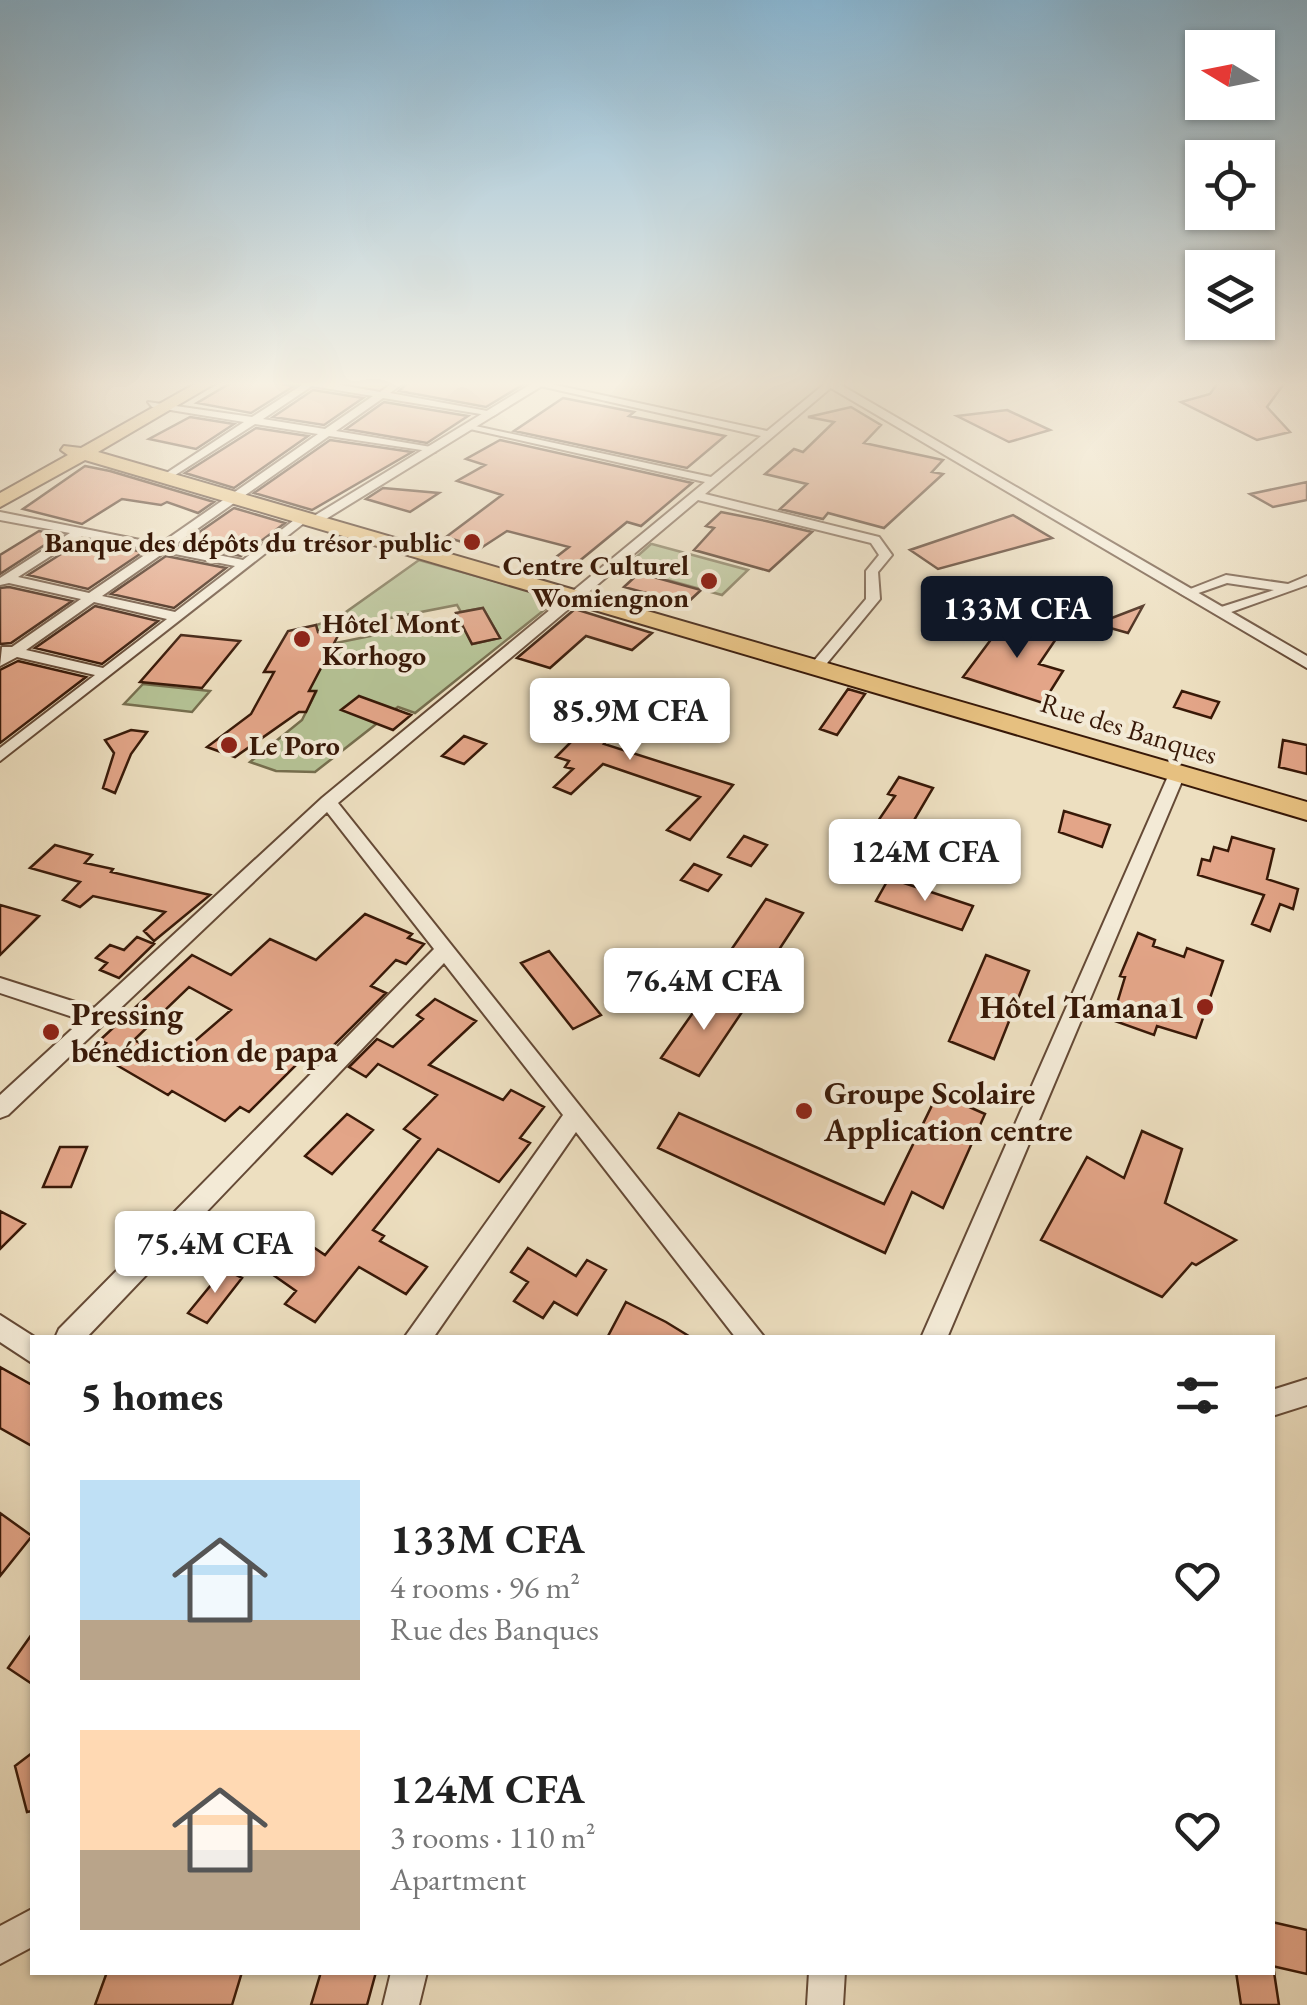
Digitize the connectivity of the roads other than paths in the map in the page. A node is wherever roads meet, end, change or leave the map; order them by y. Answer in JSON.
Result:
{"nodes":[{"id":1,"x":30,"y":475,"type":"edge"},
{"id":2,"x":42,"y":475,"type":"edge"},
{"id":3,"x":164,"y":475,"type":"edge"},
{"id":4,"x":268,"y":475,"type":"edge"},
{"id":5,"x":388,"y":475,"type":"edge"},
{"id":6,"x":682,"y":475,"type":"edge"},
{"id":7,"x":722,"y":475,"type":"edge"},
{"id":8,"x":985,"y":475,"type":"edge"},
{"id":9,"x":169,"y":476,"type":"joint"},
{"id":10,"x":714,"y":482,"type":"junction"},
{"id":11,"x":0,"y":489,"type":"edge"},
{"id":12,"x":237,"y":496,"type":"junction"},
{"id":13,"x":697,"y":496,"type":"junction"},
{"id":14,"x":0,"y":501,"type":"edge"},
{"id":15,"x":0,"y":516,"type":"edge"},
{"id":16,"x":311,"y":518,"type":"junction"},
{"id":17,"x":80,"y":532,"type":"junction"},
{"id":18,"x":158,"y":548,"type":"junction"},
{"id":19,"x":244,"y":564,"type":"junction"},
{"id":20,"x":1307,"y":580,"type":"edge"},
{"id":21,"x":4,"y":581,"type":"edge"},
{"id":22,"x":1290,"y":588,"type":"junction"},
{"id":23,"x":1187,"y":593,"type":"junction"},
{"id":24,"x":1307,"y":594,"type":"edge"},
{"id":25,"x":91,"y":596,"type":"junction"},
{"id":26,"x":579,"y":597,"type":"junction"},
{"id":27,"x":1220,"y":612,"type":"junction"},
{"id":28,"x":178,"y":617,"type":"junction"},
{"id":29,"x":7,"y":650,"type":"edge"},
{"id":30,"x":0,"y":662,"type":"edge"},
{"id":31,"x":1307,"y":662,"type":"edge"},
{"id":32,"x":818,"y":665,"type":"junction"},
{"id":33,"x":104,"y":673,"type":"junction"},
{"id":34,"x":0,"y":734,"type":"edge"},
{"id":35,"x":20,"y":740,"type":"junction"},
{"id":36,"x":0,"y":756,"type":"edge"},
{"id":37,"x":1176,"y":774,"type":"junction"},
{"id":38,"x":328,"y":802,"type":"junction"},
{"id":39,"x":1307,"y":811,"type":"edge"},
{"id":40,"x":445,"y":950,"type":"junction"},
{"id":41,"x":0,"y":985,"type":"edge"},
{"id":42,"x":98,"y":1017,"type":"junction"},
{"id":43,"x":0,"y":1109,"type":"edge"},
{"id":44,"x":575,"y":1115,"type":"junction"},
{"id":45,"x":0,"y":1327,"type":"edge"},
{"id":46,"x":71,"y":1335,"type":"edge"},
{"id":47,"x":419,"y":1335,"type":"edge"},
{"id":48,"x":750,"y":1335,"type":"edge"},
{"id":49,"x":935,"y":1335,"type":"edge"},
{"id":50,"x":30,"y":1349,"type":"edge"},
{"id":51,"x":1307,"y":1392,"type":"edge"},
{"id":52,"x":1275,"y":1402,"type":"edge"},
{"id":53,"x":407,"y":1975,"type":"edge"},
{"id":54,"x":827,"y":1975,"type":"edge"},
{"id":55,"x":401,"y":2005,"type":"edge"},
{"id":56,"x":825,"y":2005,"type":"edge"}],
"edges":[{"from":1,"to":11,"type":"main road"},
{"from":2,"to":14,"type":"main road"},
{"from":3,"to":9,"type":"main road","name":"Rue des Banques"},
{"from":4,"to":12,"type":"street"},
{"from":5,"to":16,"type":"street"},
{"from":6,"to":10,"type":"street"},
{"from":7,"to":10,"type":"street"},
{"from":8,"to":23,"type":"street"},
{"from":9,"to":12,"type":"main road","name":"Rue des Banques"},
{"from":10,"to":13,"type":"street"},
{"from":12,"to":16,"type":"main road","name":"Rue des Banques"},
{"from":12,"to":18,"type":"street"},
{"from":13,"to":26,"type":"street"},
{"from":13,"to":32,"type":"street"},
{"from":15,"to":17,"type":"street"},
{"from":16,"to":19,"type":"street"},
{"from":16,"to":26,"type":"main road","name":"Rue des Banques"},
{"from":17,"to":18,"type":"street"},
{"from":17,"to":21,"type":"street"},
{"from":18,"to":19,"type":"street"},
{"from":18,"to":25,"type":"street"},
{"from":19,"to":28,"type":"street"},
{"from":20,"to":22,"type":"street"},
{"from":21,"to":25,"type":"street"},
{"from":22,"to":23,"type":"street"},
{"from":22,"to":24,"type":"street"},
{"from":22,"to":27,"type":"street"},
{"from":23,"to":27,"type":"street"},
{"from":25,"to":28,"type":"street"},
{"from":25,"to":29,"type":"street"},
{"from":26,"to":32,"type":"main road","name":"Rue des Banques"},
{"from":26,"to":38,"type":"street"},
{"from":27,"to":31,"type":"street"},
{"from":28,"to":33,"type":"street"},
{"from":29,"to":30,"type":"street"},
{"from":29,"to":33,"type":"street"},
{"from":32,"to":37,"type":"main road","name":"Rue des Banques"},
{"from":33,"to":35,"type":"street"},
{"from":34,"to":35,"type":"street"},
{"from":35,"to":36,"type":"street"},
{"from":37,"to":39,"type":"main road","name":"Rue des Banques"},
{"from":37,"to":49,"type":"street"},
{"from":38,"to":40,"type":"street"},
{"from":38,"to":42,"type":"street"},
{"from":40,"to":44,"type":"street"},
{"from":40,"to":46,"type":"street"},
{"from":41,"to":42,"type":"street"},
{"from":42,"to":43,"type":"street"},
{"from":44,"to":47,"type":"street"},
{"from":44,"to":48,"type":"street"},
{"from":45,"to":50,"type":"street"},
{"from":51,"to":52,"type":"street"},
{"from":53,"to":55,"type":"street"},
{"from":54,"to":56,"type":"street"}]}
